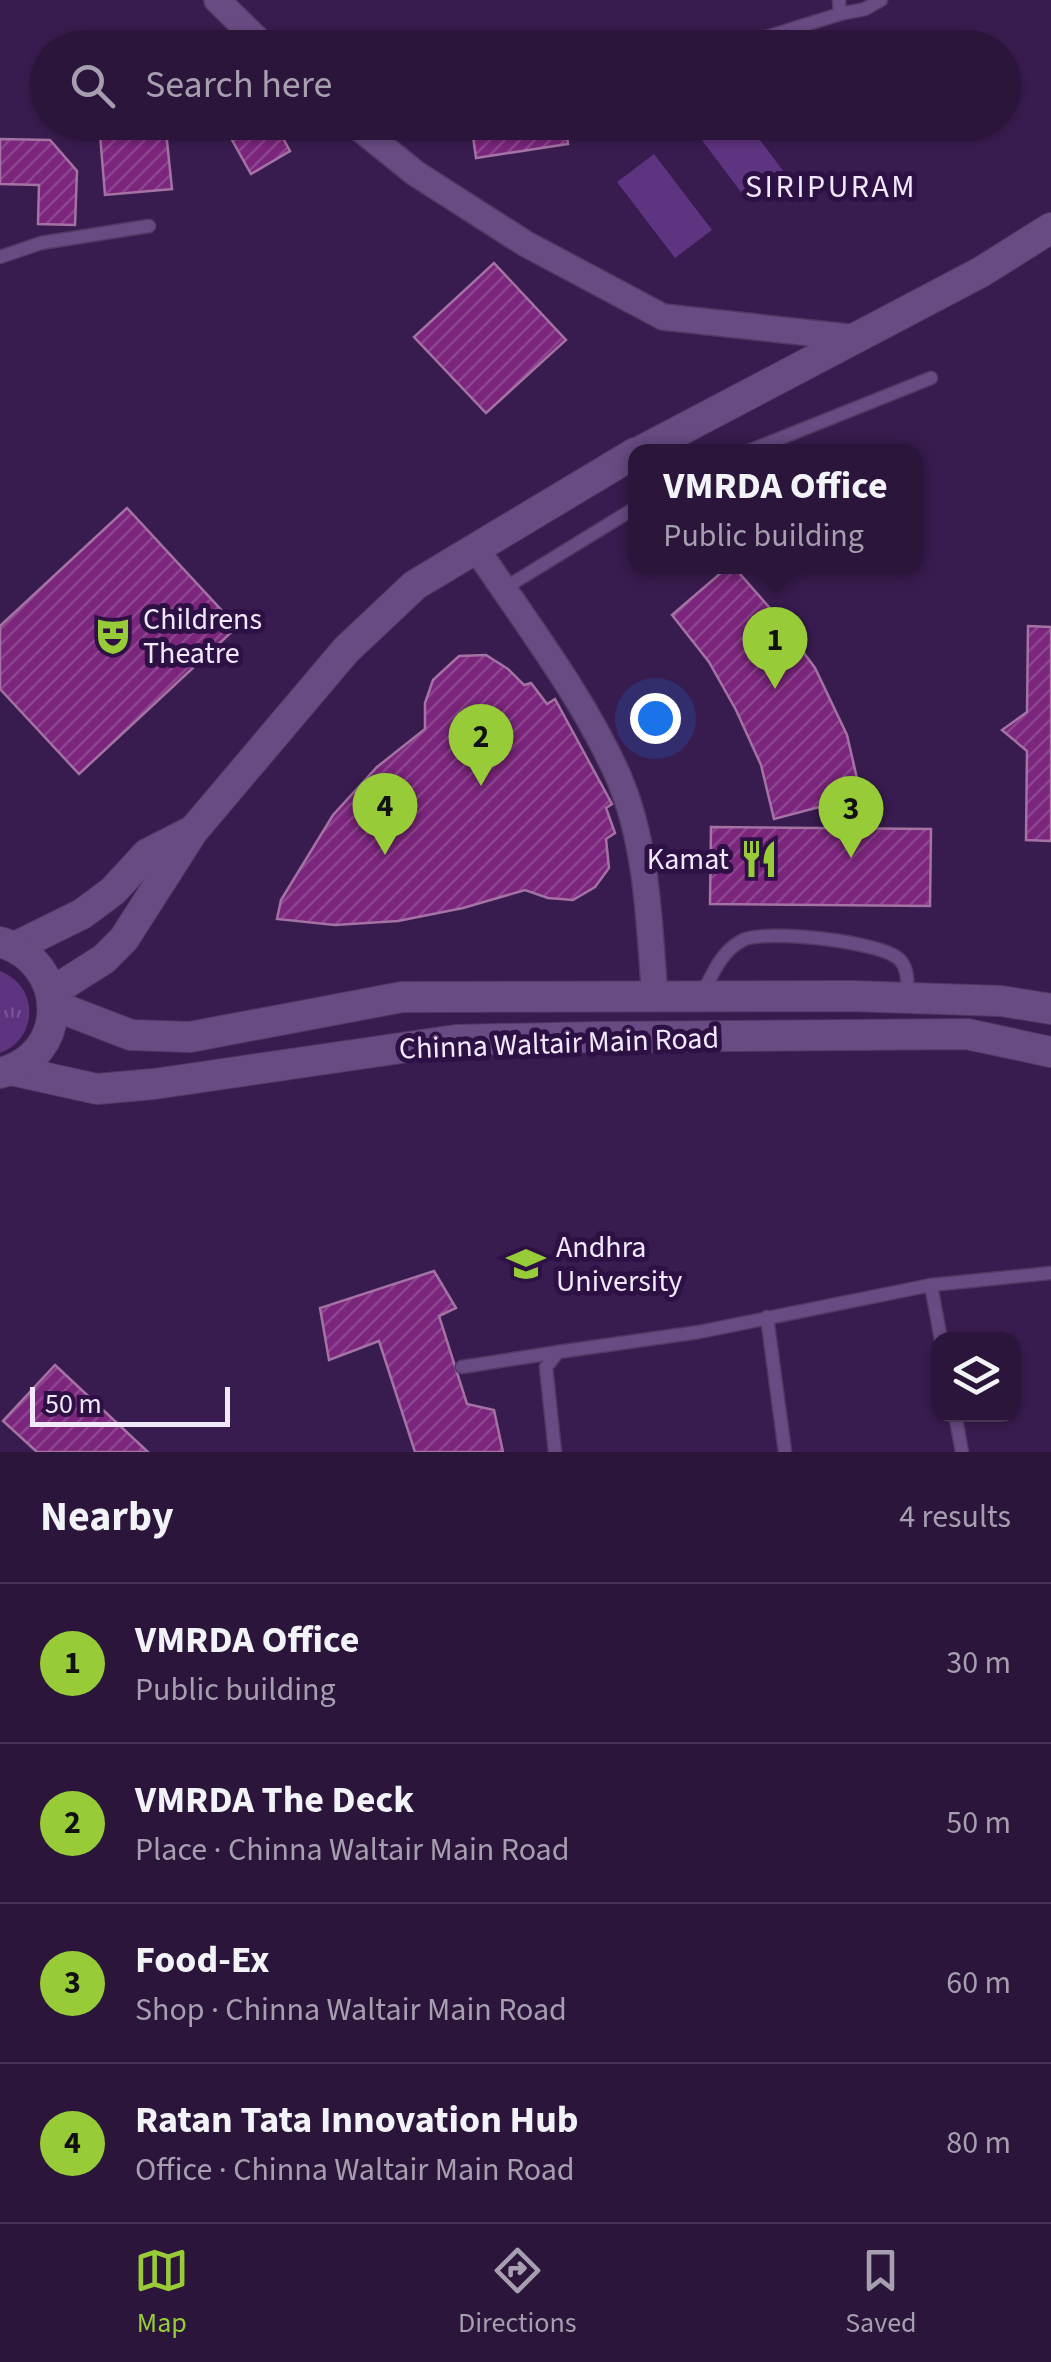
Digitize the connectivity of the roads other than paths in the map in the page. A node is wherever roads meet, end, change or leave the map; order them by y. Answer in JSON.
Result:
{"nodes":[{"id":1,"x":217,"y":0,"type":"edge"},
{"id":2,"x":881,"y":0,"type":"edge"},
{"id":3,"x":839,"y":7,"type":"edge"},
{"id":4,"x":248,"y":30,"type":"edge"},
{"id":5,"x":778,"y":30,"type":"edge"},
{"id":6,"x":375,"y":140,"type":"edge"},
{"id":7,"x":149,"y":226,"type":"dead end"},
{"id":8,"x":1051,"y":228,"type":"edge"},
{"id":9,"x":0,"y":256,"type":"edge"},
{"id":10,"x":857,"y":338,"type":"junction"},
{"id":11,"x":932,"y":378,"type":"dead end"},
{"id":12,"x":652,"y":444,"type":"edge"},
{"id":13,"x":766,"y":444,"type":"edge"},
{"id":14,"x":628,"y":457,"type":"edge"},
{"id":15,"x":628,"y":512,"type":"edge"},
{"id":16,"x":476,"y":548,"type":"junction"},
{"id":17,"x":503,"y":589,"type":"junction"},
{"id":18,"x":193,"y":830,"type":"junction"},
{"id":19,"x":4,"y":943,"type":"edge"},
{"id":20,"x":908,"y":997,"type":"junction"},
{"id":21,"x":655,"y":998,"type":"junction"},
{"id":22,"x":701,"y":998,"type":"junction"},
{"id":23,"x":53,"y":999,"type":"junction"},
{"id":24,"x":1051,"y":1009,"type":"edge"},
{"id":25,"x":1051,"y":1052,"type":"edge"},
{"id":26,"x":5,"y":1072,"type":"edge"},
{"id":27,"x":1051,"y":1273,"type":"edge"},
{"id":28,"x":931,"y":1286,"type":"junction"},
{"id":29,"x":767,"y":1317,"type":"junction"},
{"id":30,"x":940,"y":1332,"type":"edge"},
{"id":31,"x":558,"y":1352,"type":"junction"},
{"id":32,"x":462,"y":1367,"type":"dead end"},
{"id":33,"x":956,"y":1422,"type":"edge"},
{"id":34,"x":555,"y":1452,"type":"edge"},
{"id":35,"x":784,"y":1452,"type":"edge"},
{"id":36,"x":962,"y":1452,"type":"edge"}],
"edges":[{"from":1,"to":4,"type":"street"},
{"from":2,"to":3,"type":"lane"},
{"from":3,"to":5,"type":"lane"},
{"from":6,"to":10,"type":"street"},
{"from":7,"to":9,"type":"lane"},
{"from":8,"to":10,"type":"street"},
{"from":10,"to":12,"type":"street"},
{"from":11,"to":13,"type":"lane"},
{"from":14,"to":16,"type":"street"},
{"from":15,"to":17,"type":"lane"},
{"from":16,"to":17,"type":"street"},
{"from":16,"to":18,"type":"street"},
{"from":17,"to":21,"type":"street"},
{"from":18,"to":19,"type":"street"},
{"from":18,"to":23,"type":"street"},
{"from":19,"to":23,"type":"street"},
{"from":20,"to":22,"type":"street","name":"Chinna Waltair Main Road"},
{"from":20,"to":22,"type":"lane"},
{"from":20,"to":24,"type":"street","name":"Chinna Waltair Main Road"},
{"from":21,"to":22,"type":"street","name":"Chinna Waltair Main Road"},
{"from":21,"to":23,"type":"street","name":"Chinna Waltair Main Road"},
{"from":23,"to":26,"type":"street"},
{"from":25,"to":26,"type":"street","name":"Chinna Waltair Main Road"},
{"from":27,"to":28,"type":"lane"},
{"from":28,"to":29,"type":"lane"},
{"from":28,"to":30,"type":"lane"},
{"from":29,"to":31,"type":"lane"},
{"from":29,"to":35,"type":"lane"},
{"from":31,"to":32,"type":"lane"},
{"from":31,"to":34,"type":"lane"},
{"from":33,"to":36,"type":"lane"}]}
